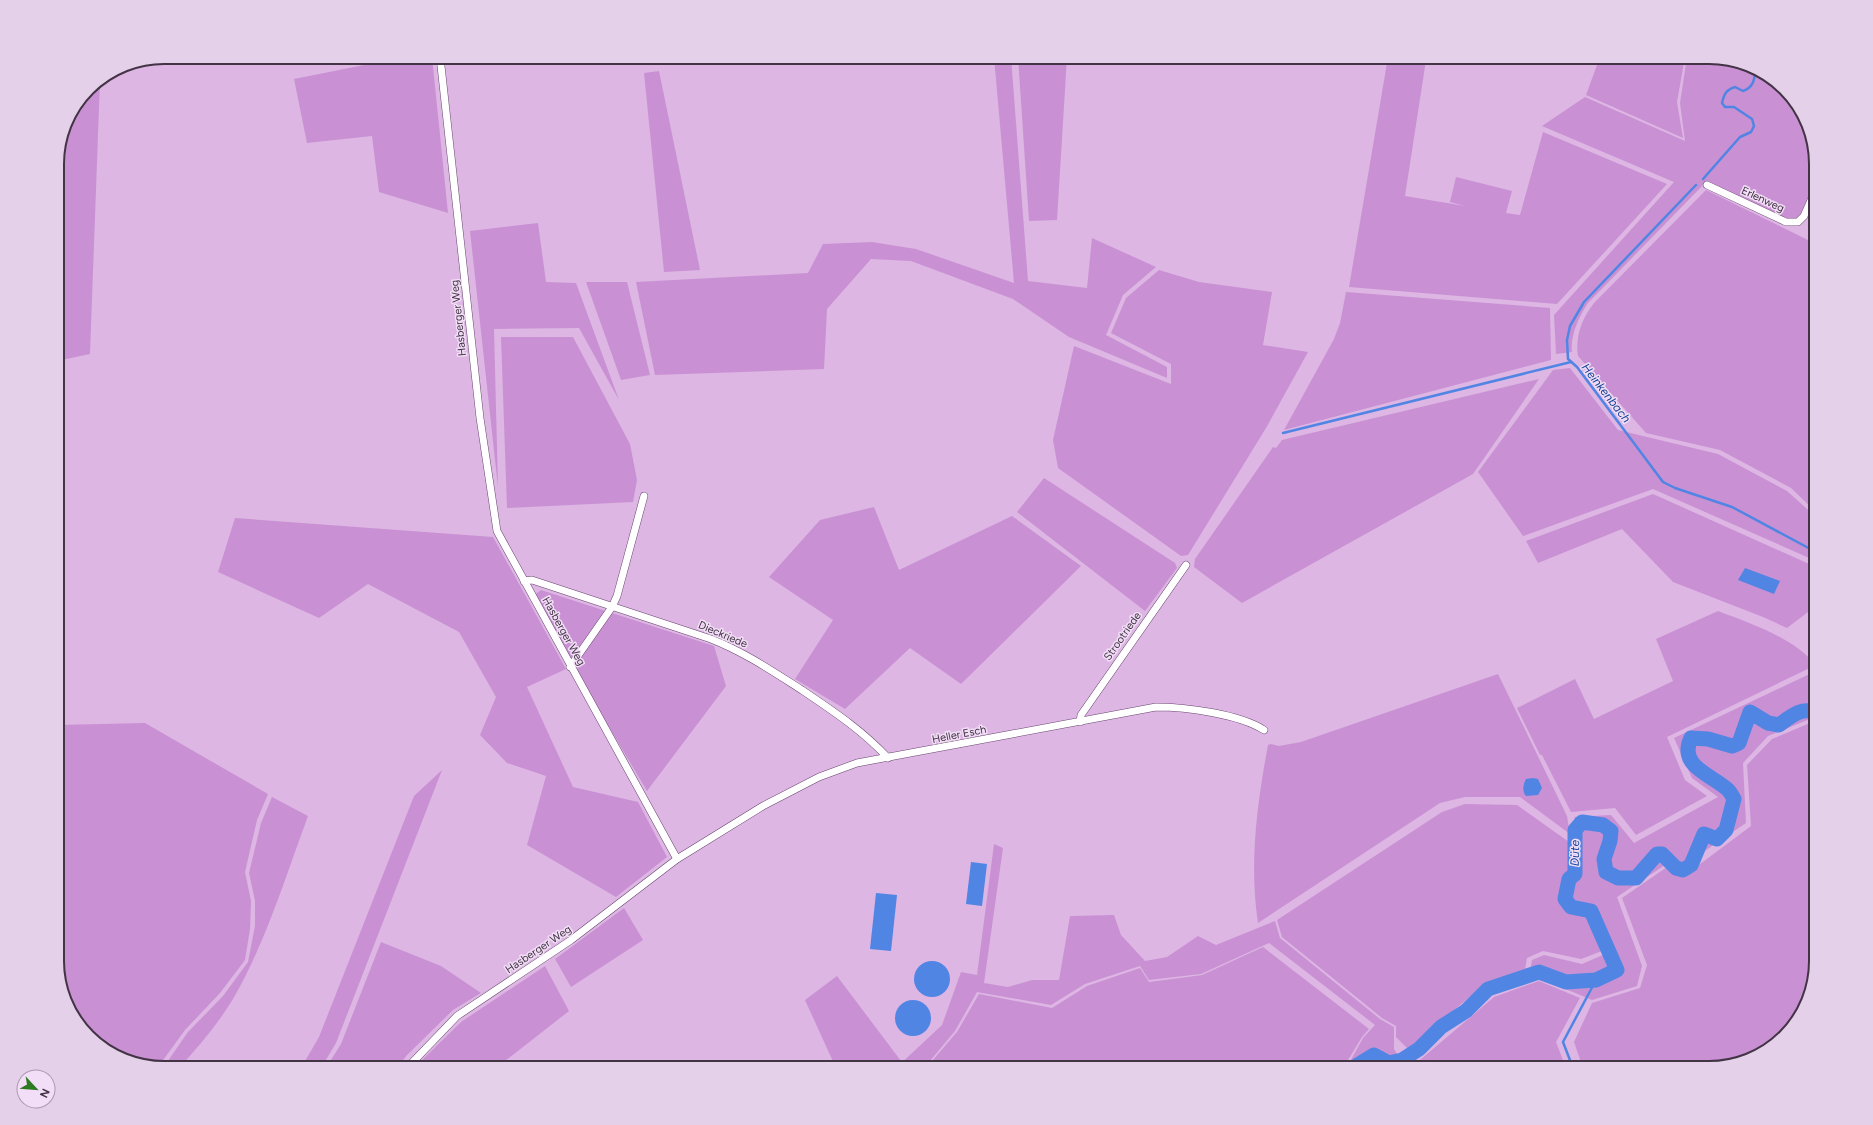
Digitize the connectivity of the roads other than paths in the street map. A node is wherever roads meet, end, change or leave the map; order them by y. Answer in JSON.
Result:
{"nodes":[{"id":1,"x":441,"y":64,"type":"edge"},
{"id":2,"x":1707,"y":185,"type":"dead end"},
{"id":3,"x":1809,"y":205,"type":"edge"},
{"id":4,"x":644,"y":496,"type":"dead end"},
{"id":5,"x":1186,"y":565,"type":"dead end"},
{"id":6,"x":524,"y":581,"type":"junction"},
{"id":7,"x":612,"y":607,"type":"junction"},
{"id":8,"x":570,"y":667,"type":"junction"},
{"id":9,"x":1080,"y":722,"type":"junction"},
{"id":10,"x":1264,"y":730,"type":"dead end"},
{"id":11,"x":888,"y":758,"type":"junction"},
{"id":12,"x":677,"y":859,"type":"junction"},
{"id":13,"x":414,"y":1061,"type":"edge"}],
"edges":[{"from":1,"to":6,"type":"street","name":"Hasberger Weg"},
{"from":2,"to":3,"type":"street","name":"Erlenweg"},
{"from":4,"to":7,"type":"street"},
{"from":5,"to":9,"type":"street","name":"Strootriede"},
{"from":6,"to":7,"type":"street","name":"Dieckriede"},
{"from":6,"to":8,"type":"street","name":"Hasberger Weg"},
{"from":7,"to":8,"type":"street"},
{"from":7,"to":11,"type":"street","name":"Dieckriede"},
{"from":8,"to":12,"type":"street","name":"Hasberger Weg"},
{"from":9,"to":10,"type":"street","name":"Heller Esch"},
{"from":9,"to":11,"type":"street","name":"Heller Esch"},
{"from":11,"to":12,"type":"street","name":"Heller Esch"},
{"from":12,"to":13,"type":"street","name":"Hasberger Weg"}]}
